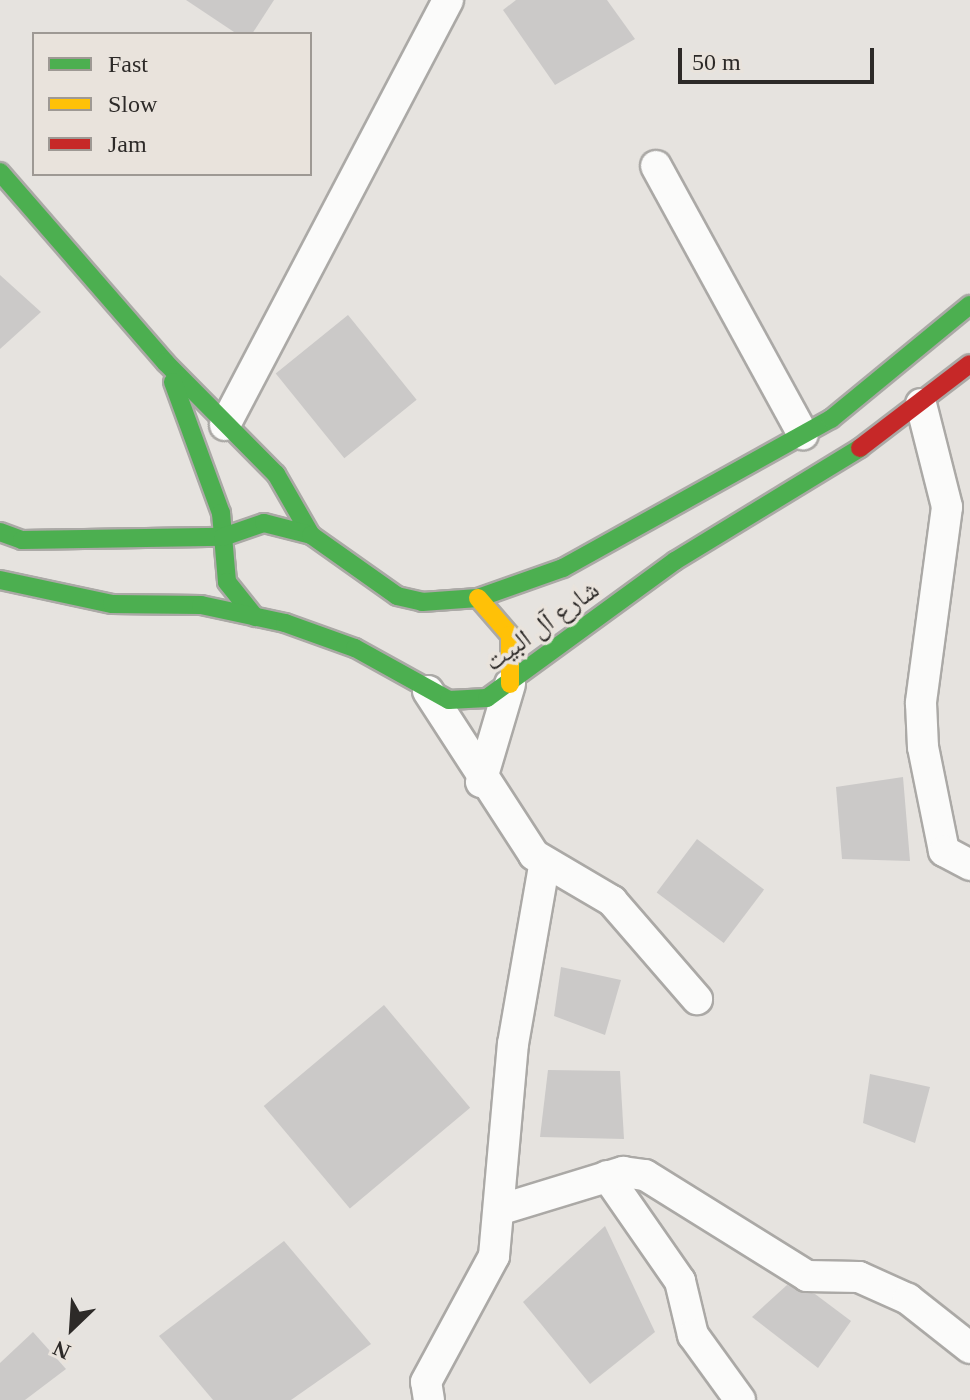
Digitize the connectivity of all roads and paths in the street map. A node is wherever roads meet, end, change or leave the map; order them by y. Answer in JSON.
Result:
{"nodes":[{"id":1,"x":448,"y":0,"type":"edge"},
{"id":2,"x":656,"y":166,"type":"dead end"},
{"id":3,"x":0,"y":172,"type":"edge"},
{"id":4,"x":970,"y":305,"type":"edge"},
{"id":5,"x":165,"y":362,"type":"junction"},
{"id":6,"x":970,"y":364,"type":"edge"},
{"id":7,"x":921,"y":404,"type":"junction"},
{"id":8,"x":225,"y":425,"type":"junction"},
{"id":9,"x":803,"y":434,"type":"junction"},
{"id":10,"x":0,"y":532,"type":"edge"},
{"id":11,"x":311,"y":535,"type":"junction"},
{"id":12,"x":223,"y":537,"type":"junction"},
{"id":13,"x":0,"y":580,"type":"edge"},
{"id":14,"x":478,"y":598,"type":"junction"},
{"id":15,"x":255,"y":617,"type":"junction"},
{"id":16,"x":510,"y":684,"type":"junction"},
{"id":17,"x":428,"y":691,"type":"junction"},
{"id":18,"x":481,"y":782,"type":"junction"},
{"id":19,"x":970,"y":865,"type":"edge"},
{"id":20,"x":544,"y":866,"type":"junction"},
{"id":21,"x":697,"y":999,"type":"dead end"},
{"id":22,"x":607,"y":1176,"type":"junction"},
{"id":23,"x":502,"y":1209,"type":"junction"},
{"id":24,"x":970,"y":1348,"type":"edge"},
{"id":25,"x":420,"y":1394,"type":"edge"},
{"id":26,"x":740,"y":1400,"type":"edge"}],
"edges":[{"from":1,"to":8,"type":"street"},
{"from":2,"to":9,"type":"street"},
{"from":3,"to":5,"type":"street"},
{"from":4,"to":9,"type":"street","name":"شارع آل البيت"},
{"from":5,"to":8,"type":"street"},
{"from":5,"to":12,"type":"street"},
{"from":6,"to":7,"type":"street","name":"شارع آل البيت"},
{"from":7,"to":16,"type":"street","name":"شارع آل البيت"},
{"from":7,"to":19,"type":"street"},
{"from":8,"to":11,"type":"street"},
{"from":9,"to":14,"type":"street","name":"شارع آل البيت"},
{"from":10,"to":12,"type":"street","name":"شارع آل البيت"},
{"from":11,"to":12,"type":"street","name":"شارع آل البيت"},
{"from":11,"to":14,"type":"street","name":"شارع آل البيت"},
{"from":12,"to":15,"type":"street"},
{"from":13,"to":15,"type":"street","name":"شارع آل البيت"},
{"from":14,"to":16,"type":"street"},
{"from":15,"to":17,"type":"street","name":"شارع آل البيت"},
{"from":16,"to":17,"type":"street","name":"شارع آل البيت"},
{"from":16,"to":18,"type":"street"},
{"from":17,"to":18,"type":"street"},
{"from":18,"to":20,"type":"street"},
{"from":20,"to":21,"type":"street"},
{"from":20,"to":23,"type":"street"},
{"from":22,"to":23,"type":"street"},
{"from":22,"to":24,"type":"street"},
{"from":22,"to":26,"type":"street"},
{"from":23,"to":25,"type":"street"}]}
